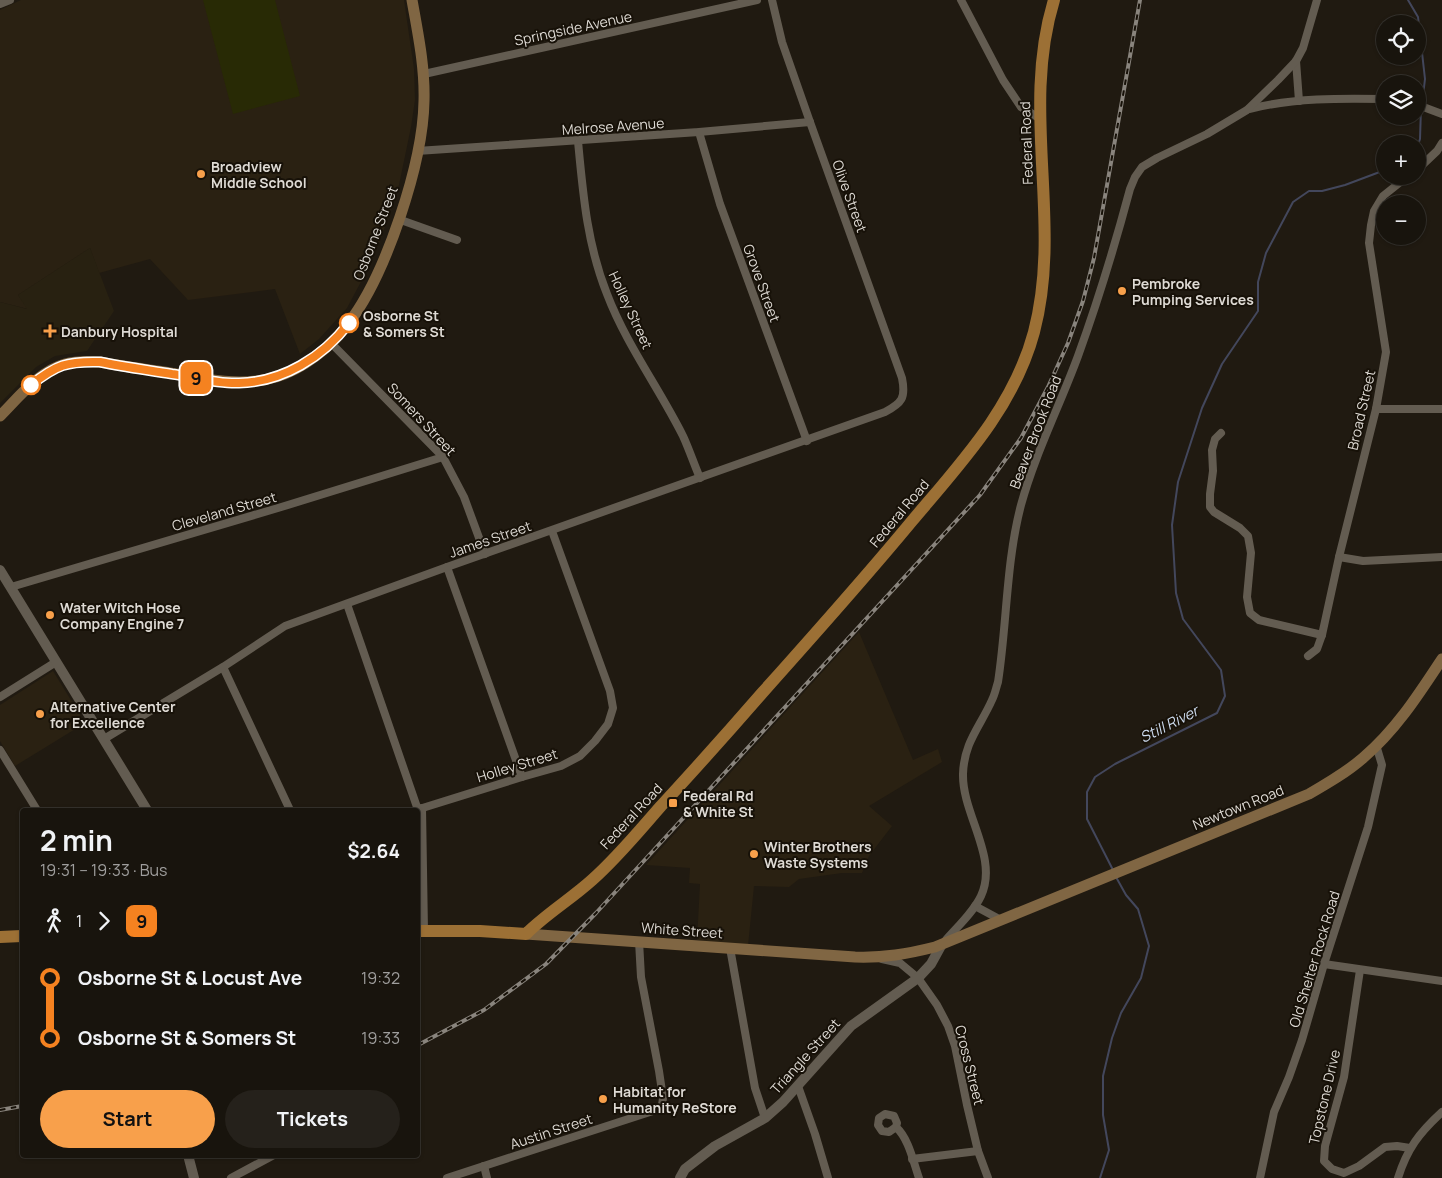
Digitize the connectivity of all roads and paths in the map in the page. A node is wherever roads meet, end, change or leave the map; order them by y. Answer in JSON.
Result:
{"nodes":[{"id":1,"x":10,"y":0,"type":"edge"},
{"id":2,"x":412,"y":0,"type":"edge"},
{"id":3,"x":757,"y":0,"type":"edge"},
{"id":4,"x":772,"y":0,"type":"edge"},
{"id":5,"x":961,"y":0,"type":"edge"},
{"id":6,"x":1054,"y":0,"type":"edge"},
{"id":7,"x":1318,"y":0,"type":"edge"},
{"id":8,"x":0,"y":4,"type":"edge"},
{"id":9,"x":1296,"y":61,"type":"junction"},
{"id":10,"x":424,"y":74,"type":"junction"},
{"id":11,"x":1376,"y":99,"type":"edge"},
{"id":12,"x":1299,"y":101,"type":"junction"},
{"id":13,"x":1426,"y":108,"type":"edge"},
{"id":14,"x":1247,"y":110,"type":"junction"},
{"id":15,"x":1442,"y":113,"type":"edge"},
{"id":16,"x":1039,"y":118,"type":"junction"},
{"id":17,"x":810,"y":122,"type":"junction"},
{"id":18,"x":699,"y":132,"type":"junction"},
{"id":19,"x":578,"y":141,"type":"junction"},
{"id":20,"x":1442,"y":143,"type":"edge"},
{"id":21,"x":417,"y":151,"type":"junction"},
{"id":22,"x":1426,"y":161,"type":"edge"},
{"id":23,"x":1397,"y":185,"type":"edge"},
{"id":24,"x":398,"y":219,"type":"junction"},
{"id":25,"x":457,"y":240,"type":"dead end"},
{"id":26,"x":331,"y":343,"type":"junction"},
{"id":27,"x":902,"y":400,"type":"joint"},
{"id":28,"x":1376,"y":409,"type":"junction"},
{"id":29,"x":1442,"y":409,"type":"edge"},
{"id":30,"x":0,"y":416,"type":"edge"},
{"id":31,"x":1221,"y":433,"type":"dead end"},
{"id":32,"x":806,"y":441,"type":"junction"},
{"id":33,"x":443,"y":457,"type":"junction"},
{"id":34,"x":700,"y":478,"type":"junction"},
{"id":35,"x":552,"y":531,"type":"junction"},
{"id":36,"x":484,"y":554,"type":"junction"},
{"id":37,"x":1339,"y":557,"type":"junction"},
{"id":38,"x":1442,"y":557,"type":"edge"},
{"id":39,"x":447,"y":567,"type":"junction"},
{"id":40,"x":0,"y":570,"type":"edge"},
{"id":41,"x":11,"y":587,"type":"junction"},
{"id":42,"x":347,"y":604,"type":"junction"},
{"id":43,"x":1322,"y":635,"type":"junction"},
{"id":44,"x":1308,"y":656,"type":"dead end"},
{"id":45,"x":1442,"y":659,"type":"edge"},
{"id":46,"x":56,"y":662,"type":"junction"},
{"id":47,"x":223,"y":667,"type":"junction"},
{"id":48,"x":0,"y":697,"type":"edge"},
{"id":49,"x":104,"y":739,"type":"junction"},
{"id":50,"x":1376,"y":745,"type":"junction"},
{"id":51,"x":0,"y":750,"type":"edge"},
{"id":52,"x":522,"y":777,"type":"junction"},
{"id":53,"x":36,"y":808,"type":"edge"},
{"id":54,"x":146,"y":808,"type":"edge"},
{"id":55,"x":289,"y":808,"type":"edge"},
{"id":56,"x":419,"y":808,"type":"edge"},
{"id":57,"x":420,"y":809,"type":"edge"},
{"id":58,"x":420,"y":870,"type":"edge"},
{"id":59,"x":975,"y":906,"type":"junction"},
{"id":60,"x":1001,"y":920,"type":"junction"},
{"id":61,"x":421,"y":931,"type":"edge"},
{"id":62,"x":526,"y":934,"type":"junction"},
{"id":63,"x":20,"y":936,"type":"edge"},
{"id":64,"x":0,"y":937,"type":"edge"},
{"id":65,"x":639,"y":941,"type":"junction"},
{"id":66,"x":942,"y":944,"type":"junction"},
{"id":67,"x":730,"y":948,"type":"junction"},
{"id":68,"x":880,"y":958,"type":"junction"},
{"id":69,"x":1324,"y":964,"type":"junction"},
{"id":70,"x":1360,"y":970,"type":"junction"},
{"id":71,"x":918,"y":978,"type":"junction"},
{"id":72,"x":1442,"y":981,"type":"edge"},
{"id":73,"x":798,"y":1086,"type":"junction"},
{"id":74,"x":1442,"y":1112,"type":"edge"},
{"id":75,"x":765,"y":1118,"type":"junction"},
{"id":76,"x":896,"y":1127,"type":"dead end"},
{"id":77,"x":1410,"y":1148,"type":"junction"},
{"id":78,"x":978,"y":1151,"type":"junction"},
{"id":79,"x":189,"y":1158,"type":"edge"},
{"id":80,"x":269,"y":1158,"type":"edge"},
{"id":81,"x":912,"y":1159,"type":"junction"},
{"id":82,"x":484,"y":1166,"type":"junction"},
{"id":83,"x":194,"y":1178,"type":"edge"},
{"id":84,"x":232,"y":1178,"type":"edge"},
{"id":85,"x":447,"y":1178,"type":"edge"},
{"id":86,"x":487,"y":1178,"type":"edge"},
{"id":87,"x":680,"y":1178,"type":"edge"},
{"id":88,"x":828,"y":1178,"type":"edge"},
{"id":89,"x":919,"y":1178,"type":"edge"},
{"id":90,"x":988,"y":1178,"type":"edge"},
{"id":91,"x":1260,"y":1178,"type":"edge"},
{"id":92,"x":1398,"y":1178,"type":"edge"}],
"edges":[{"from":1,"to":8,"type":"street"},
{"from":2,"to":10,"type":"main road","name":"Osborne Street"},
{"from":3,"to":10,"type":"street","name":"Springside Avenue"},
{"from":4,"to":17,"type":"street","name":"Olive Street"},
{"from":5,"to":16,"type":"street"},
{"from":6,"to":16,"type":"main road","name":"Federal Road"},
{"from":7,"to":9,"type":"street","name":"Beaver Brook Road"},
{"from":9,"to":12,"type":"street"},
{"from":9,"to":14,"type":"street","name":"Beaver Brook Road"},
{"from":10,"to":21,"type":"main road","name":"Osborne Street"},
{"from":11,"to":12,"type":"street"},
{"from":12,"to":14,"type":"street"},
{"from":13,"to":15,"type":"street"},
{"from":14,"to":59,"type":"street","name":"Beaver Brook Road"},
{"from":16,"to":62,"type":"main road","name":"Federal Road"},
{"from":17,"to":18,"type":"street","name":"Melrose Avenue"},
{"from":17,"to":27,"type":"street","name":"Olive Street"},
{"from":18,"to":19,"type":"street","name":"Melrose Avenue"},
{"from":18,"to":32,"type":"street","name":"Grove Street"},
{"from":19,"to":21,"type":"street","name":"Melrose Avenue"},
{"from":19,"to":34,"type":"street","name":"Holley Street"},
{"from":20,"to":22,"type":"street"},
{"from":21,"to":24,"type":"main road","name":"Osborne Street"},
{"from":23,"to":28,"type":"street","name":"Broad Street"},
{"from":24,"to":25,"type":"street"},
{"from":24,"to":26,"type":"main road","name":"Osborne Street"},
{"from":26,"to":30,"type":"main road","name":"Osborne Street"},
{"from":26,"to":33,"type":"street","name":"Somers Street"},
{"from":27,"to":32,"type":"street","name":"James Street"},
{"from":28,"to":29,"type":"street"},
{"from":28,"to":37,"type":"street","name":"Broad Street"},
{"from":31,"to":43,"type":"street"},
{"from":32,"to":34,"type":"street","name":"James Street"},
{"from":33,"to":36,"type":"street","name":"Somers Street"},
{"from":33,"to":41,"type":"street","name":"Cleveland Street"},
{"from":34,"to":35,"type":"street","name":"James Street"},
{"from":35,"to":36,"type":"street","name":"James Street"},
{"from":35,"to":52,"type":"street","name":"Holley Street"},
{"from":36,"to":39,"type":"street","name":"James Street"},
{"from":37,"to":38,"type":"street"},
{"from":37,"to":43,"type":"street","name":"Broad Street"},
{"from":39,"to":42,"type":"street","name":"James Street"},
{"from":39,"to":52,"type":"street"},
{"from":40,"to":41,"type":"street"},
{"from":41,"to":46,"type":"street"},
{"from":42,"to":47,"type":"street","name":"James Street"},
{"from":42,"to":56,"type":"street"},
{"from":43,"to":44,"type":"street","name":"Broad Street"},
{"from":45,"to":50,"type":"main road","name":"Newtown Road"},
{"from":46,"to":48,"type":"street"},
{"from":46,"to":49,"type":"street"},
{"from":47,"to":49,"type":"street","name":"James Street"},
{"from":47,"to":55,"type":"street"},
{"from":49,"to":54,"type":"street"},
{"from":50,"to":60,"type":"main road","name":"Newtown Road"},
{"from":50,"to":69,"type":"street","name":"Old Shelter Rock Road"},
{"from":51,"to":53,"type":"street"},
{"from":52,"to":57,"type":"street","name":"Holley Street"},
{"from":58,"to":61,"type":"street"},
{"from":59,"to":60,"type":"street"},
{"from":59,"to":66,"type":"street","name":"Beaver Brook Road"},
{"from":60,"to":66,"type":"main road","name":"Newtown Road"},
{"from":61,"to":62,"type":"main road","name":"White Street"},
{"from":62,"to":65,"type":"main road","name":"White Street"},
{"from":63,"to":64,"type":"main road"},
{"from":65,"to":67,"type":"main road","name":"White Street"},
{"from":65,"to":82,"type":"street","name":"Austin Street"},
{"from":66,"to":68,"type":"main road","name":"White Street"},
{"from":66,"to":71,"type":"street","name":"Triangle Street"},
{"from":67,"to":68,"type":"main road","name":"White Street"},
{"from":67,"to":75,"type":"street"},
{"from":68,"to":71,"type":"street","name":"Cross Street"},
{"from":69,"to":70,"type":"street"},
{"from":69,"to":91,"type":"street","name":"Old Shelter Rock Road"},
{"from":70,"to":72,"type":"street"},
{"from":70,"to":77,"type":"street","name":"Topstone Drive"},
{"from":71,"to":73,"type":"street","name":"Triangle Street"},
{"from":71,"to":78,"type":"street","name":"Cross Street"},
{"from":73,"to":75,"type":"street","name":"Triangle Street"},
{"from":73,"to":88,"type":"street"},
{"from":74,"to":77,"type":"street"},
{"from":75,"to":87,"type":"street","name":"Triangle Street"},
{"from":76,"to":81,"type":"street"},
{"from":77,"to":92,"type":"street"},
{"from":78,"to":81,"type":"street"},
{"from":78,"to":90,"type":"street","name":"Cross Street"},
{"from":79,"to":83,"type":"street"},
{"from":80,"to":84,"type":"street"},
{"from":81,"to":89,"type":"street"},
{"from":82,"to":85,"type":"street","name":"Austin Street"},
{"from":82,"to":86,"type":"street"}]}
